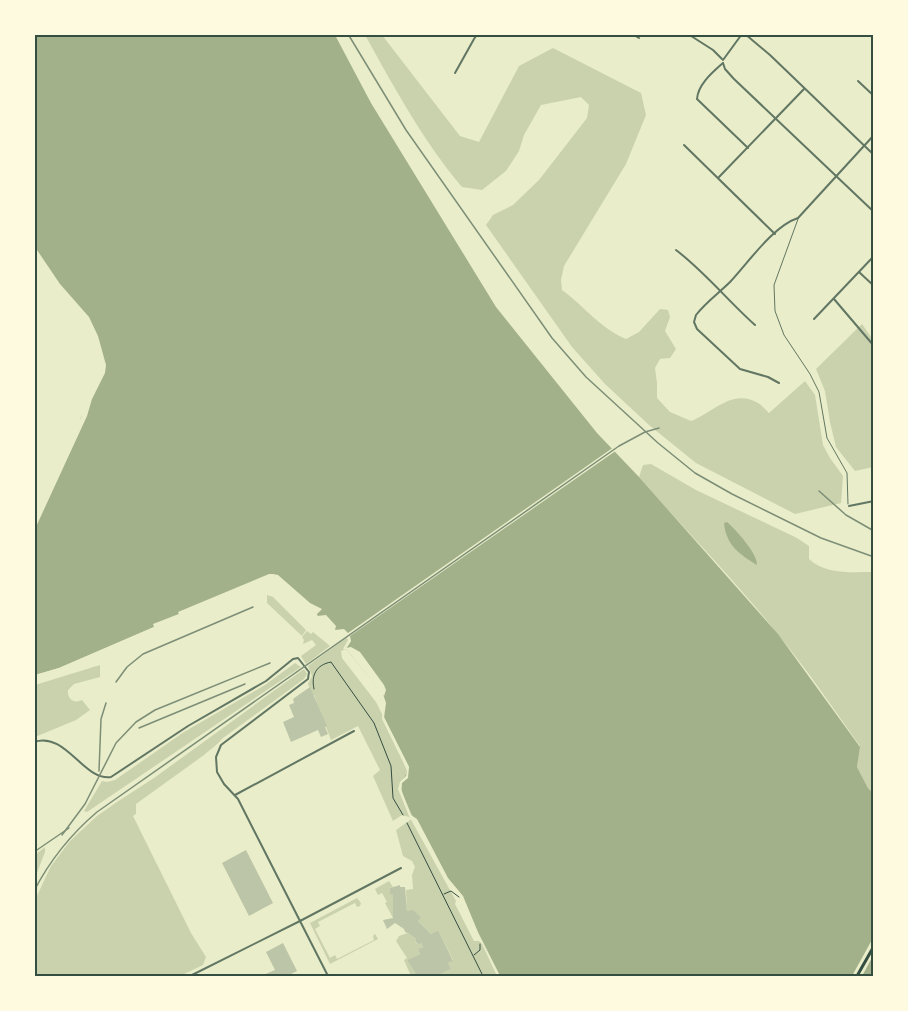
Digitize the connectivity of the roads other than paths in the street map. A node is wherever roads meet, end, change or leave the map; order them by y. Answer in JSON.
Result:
{"nodes":[{"id":1,"x":474,"y":34,"type":"edge"},
{"id":2,"x":632,"y":34,"type":"edge"},
{"id":3,"x":688,"y":34,"type":"edge"},
{"id":4,"x":743,"y":34,"type":"edge"},
{"id":5,"x":639,"y":39,"type":"dead end"},
{"id":6,"x":723,"y":61,"type":"junction"},
{"id":7,"x":455,"y":74,"type":"dead end"},
{"id":8,"x":858,"y":81,"type":"dead end"},
{"id":9,"x":804,"y":89,"type":"junction"},
{"id":10,"x":873,"y":96,"type":"edge"},
{"id":11,"x":776,"y":119,"type":"junction"},
{"id":12,"x":873,"y":135,"type":"edge"},
{"id":13,"x":684,"y":145,"type":"dead end"},
{"id":14,"x":864,"y":145,"type":"junction"},
{"id":15,"x":748,"y":148,"type":"junction"},
{"id":16,"x":873,"y":155,"type":"edge"},
{"id":17,"x":835,"y":176,"type":"junction"},
{"id":18,"x":719,"y":177,"type":"junction"},
{"id":19,"x":873,"y":212,"type":"edge"},
{"id":20,"x":798,"y":218,"type":"junction"},
{"id":21,"x":775,"y":234,"type":"junction"},
{"id":22,"x":676,"y":250,"type":"dead end"},
{"id":23,"x":873,"y":256,"type":"edge"},
{"id":24,"x":859,"y":272,"type":"junction"},
{"id":25,"x":873,"y":286,"type":"edge"},
{"id":26,"x":720,"y":291,"type":"junction"},
{"id":27,"x":834,"y":298,"type":"junction"},
{"id":28,"x":814,"y":319,"type":"dead end"},
{"id":29,"x":755,"y":325,"type":"dead end"},
{"id":30,"x":873,"y":346,"type":"edge"},
{"id":31,"x":779,"y":383,"type":"dead end"},
{"id":32,"x":873,"y":501,"type":"edge"},
{"id":33,"x":849,"y":506,"type":"joint"},
{"id":34,"x":354,"y":731,"type":"dead end"},
{"id":35,"x":34,"y":742,"type":"edge"},
{"id":36,"x":235,"y":795,"type":"junction"},
{"id":37,"x":401,"y":868,"type":"dead end"},
{"id":38,"x":300,"y":921,"type":"junction"},
{"id":39,"x":873,"y":946,"type":"edge"},
{"id":40,"x":190,"y":976,"type":"edge"},
{"id":41,"x":328,"y":976,"type":"edge"},
{"id":42,"x":857,"y":976,"type":"edge"}],
"edges":[{"from":1,"to":7,"type":"street"},
{"from":2,"to":5,"type":"street"},
{"from":3,"to":6,"type":"street"},
{"from":4,"to":6,"type":"street"},
{"from":4,"to":9,"type":"street"},
{"from":6,"to":11,"type":"street"},
{"from":6,"to":15,"type":"street"},
{"from":8,"to":10,"type":"street"},
{"from":9,"to":11,"type":"street"},
{"from":9,"to":14,"type":"street"},
{"from":11,"to":15,"type":"street"},
{"from":11,"to":17,"type":"street"},
{"from":12,"to":14,"type":"street"},
{"from":13,"to":18,"type":"street"},
{"from":14,"to":16,"type":"street"},
{"from":14,"to":17,"type":"street"},
{"from":15,"to":18,"type":"street"},
{"from":17,"to":19,"type":"street"},
{"from":17,"to":20,"type":"street"},
{"from":18,"to":21,"type":"street"},
{"from":20,"to":21,"type":"street"},
{"from":20,"to":33,"type":"lane"},
{"from":21,"to":26,"type":"street"},
{"from":22,"to":26,"type":"street"},
{"from":23,"to":24,"type":"street"},
{"from":24,"to":25,"type":"street"},
{"from":24,"to":27,"type":"street"},
{"from":26,"to":29,"type":"street"},
{"from":26,"to":31,"type":"street"},
{"from":27,"to":28,"type":"street"},
{"from":27,"to":30,"type":"street"},
{"from":32,"to":33,"type":"street"},
{"from":34,"to":36,"type":"street"},
{"from":35,"to":36,"type":"street"},
{"from":36,"to":38,"type":"street"},
{"from":37,"to":38,"type":"street"},
{"from":38,"to":40,"type":"street"},
{"from":38,"to":41,"type":"street"},
{"from":39,"to":42,"type":"highway"}]}
